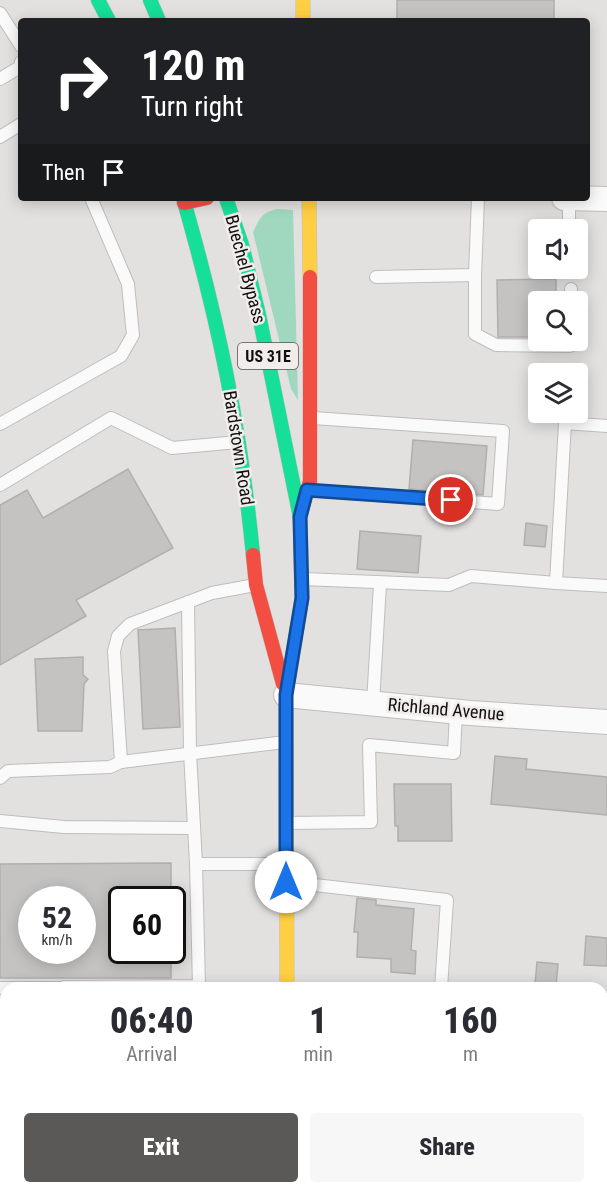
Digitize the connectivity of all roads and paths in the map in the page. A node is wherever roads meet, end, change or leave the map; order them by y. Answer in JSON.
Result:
{"nodes":[{"id":1,"x":98,"y":0,"type":"edge"},
{"id":2,"x":303,"y":0,"type":"edge"},
{"id":3,"x":151,"y":1,"type":"edge"},
{"id":4,"x":0,"y":13,"type":"edge"},
{"id":5,"x":107,"y":18,"type":"edge"},
{"id":6,"x":146,"y":18,"type":"edge"},
{"id":7,"x":158,"y":18,"type":"edge"},
{"id":8,"x":303,"y":18,"type":"edge"},
{"id":9,"x":18,"y":41,"type":"edge"},
{"id":10,"x":18,"y":68,"type":"edge"},
{"id":11,"x":0,"y":79,"type":"edge"},
{"id":12,"x":18,"y":126,"type":"edge"},
{"id":13,"x":0,"y":137,"type":"edge"},
{"id":14,"x":590,"y":199,"type":"edge"},
{"id":15,"x":607,"y":199,"type":"edge"},
{"id":16,"x":92,"y":201,"type":"edge"},
{"id":17,"x":183,"y":201,"type":"edge"},
{"id":18,"x":227,"y":201,"type":"edge"},
{"id":19,"x":309,"y":201,"type":"edge"},
{"id":20,"x":478,"y":201,"type":"edge"},
{"id":21,"x":566,"y":201,"type":"edge"},
{"id":22,"x":568,"y":219,"type":"edge"},
{"id":23,"x":475,"y":275,"type":"junction"},
{"id":24,"x":376,"y":277,"type":"dead end"},
{"id":25,"x":528,"y":345,"type":"edge"},
{"id":26,"x":312,"y":418,"type":"junction"},
{"id":27,"x":0,"y":424,"type":"edge"},
{"id":28,"x":607,"y":426,"type":"edge"},
{"id":29,"x":239,"y":442,"type":"junction"},
{"id":30,"x":0,"y":485,"type":"edge"},
{"id":31,"x":307,"y":490,"type":"junction"},
{"id":32,"x":300,"y":517,"type":"junction"},
{"id":33,"x":296,"y":580,"type":"junction"},
{"id":34,"x":556,"y":583,"type":"junction"},
{"id":35,"x":262,"y":584,"type":"junction"},
{"id":36,"x":380,"y":584,"type":"junction"},
{"id":37,"x":607,"y":586,"type":"edge"},
{"id":38,"x":188,"y":602,"type":"junction"},
{"id":39,"x":286,"y":695,"type":"junction"},
{"id":40,"x":373,"y":702,"type":"junction"},
{"id":41,"x":456,"y":712,"type":"junction"},
{"id":42,"x":607,"y":721,"type":"edge"},
{"id":43,"x":286,"y":742,"type":"junction"},
{"id":44,"x":190,"y":752,"type":"junction"},
{"id":45,"x":121,"y":762,"type":"junction"},
{"id":46,"x":0,"y":778,"type":"edge"},
{"id":47,"x":0,"y":821,"type":"edge"},
{"id":48,"x":286,"y":823,"type":"junction"},
{"id":49,"x":194,"y":828,"type":"junction"},
{"id":50,"x":196,"y":864,"type":"junction"},
{"id":51,"x":286,"y":864,"type":"junction"},
{"id":52,"x":286,"y":882,"type":"junction"},
{"id":53,"x":200,"y":982,"type":"edge"},
{"id":54,"x":287,"y":982,"type":"edge"},
{"id":55,"x":441,"y":982,"type":"edge"}],
"edges":[{"from":1,"to":5,"type":"main road"},
{"from":2,"to":8,"type":"main road"},
{"from":3,"to":6,"type":"main road"},
{"from":3,"to":7,"type":"main road"},
{"from":4,"to":9,"type":"lane"},
{"from":10,"to":11,"type":"lane"},
{"from":12,"to":13,"type":"lane"},
{"from":14,"to":15,"type":"street"},
{"from":16,"to":27,"type":"lane"},
{"from":17,"to":29,"type":"main road","name":"Bardstown Road","number":"US 31E"},
{"from":18,"to":32,"type":"main road","name":"Buechel Bypass","number":"US 31E"},
{"from":19,"to":26,"type":"main road","name":"Bardstown Road"},
{"from":20,"to":23,"type":"lane"},
{"from":21,"to":22,"type":"lane"},
{"from":23,"to":24,"type":"lane"},
{"from":23,"to":25,"type":"lane"},
{"from":26,"to":31,"type":"main road","name":"Bardstown Road"},
{"from":26,"to":31,"type":"lane"},
{"from":28,"to":34,"type":"lane"},
{"from":29,"to":30,"type":"lane"},
{"from":29,"to":35,"type":"main road","name":"Bardstown Road","number":"US 31E"},
{"from":31,"to":32,"type":"main road","name":"Bardstown Road"},
{"from":32,"to":33,"type":"main road","name":"Bardstown Road","number":"US 31E"},
{"from":33,"to":36,"type":"lane"},
{"from":33,"to":39,"type":"main road","name":"Bardstown Road","number":"US 31E"},
{"from":34,"to":36,"type":"lane"},
{"from":34,"to":37,"type":"lane"},
{"from":35,"to":38,"type":"lane"},
{"from":35,"to":39,"type":"main road","name":"Bardstown Road","number":"US 31E"},
{"from":36,"to":40,"type":"lane"},
{"from":38,"to":44,"type":"lane"},
{"from":38,"to":45,"type":"lane"},
{"from":39,"to":40,"type":"street","name":"Richland Avenue"},
{"from":39,"to":43,"type":"main road","name":"Bardstown Road","number":"US 31E"},
{"from":40,"to":41,"type":"street","name":"Richland Avenue"},
{"from":41,"to":42,"type":"street","name":"Richland Avenue"},
{"from":41,"to":48,"type":"lane"},
{"from":43,"to":44,"type":"lane"},
{"from":43,"to":48,"type":"main road","name":"Bardstown Road","number":"US 31E"},
{"from":44,"to":45,"type":"lane"},
{"from":44,"to":49,"type":"lane"},
{"from":45,"to":46,"type":"lane"},
{"from":47,"to":49,"type":"lane"},
{"from":48,"to":51,"type":"main road","name":"Bardstown Road","number":"US 31E"},
{"from":49,"to":50,"type":"lane"},
{"from":50,"to":51,"type":"lane"},
{"from":50,"to":53,"type":"lane"},
{"from":51,"to":52,"type":"main road","name":"Bardstown Road","number":"US 31E"},
{"from":52,"to":54,"type":"main road","name":"Bardstown Road","number":"US 31E"},
{"from":52,"to":55,"type":"lane"}]}
